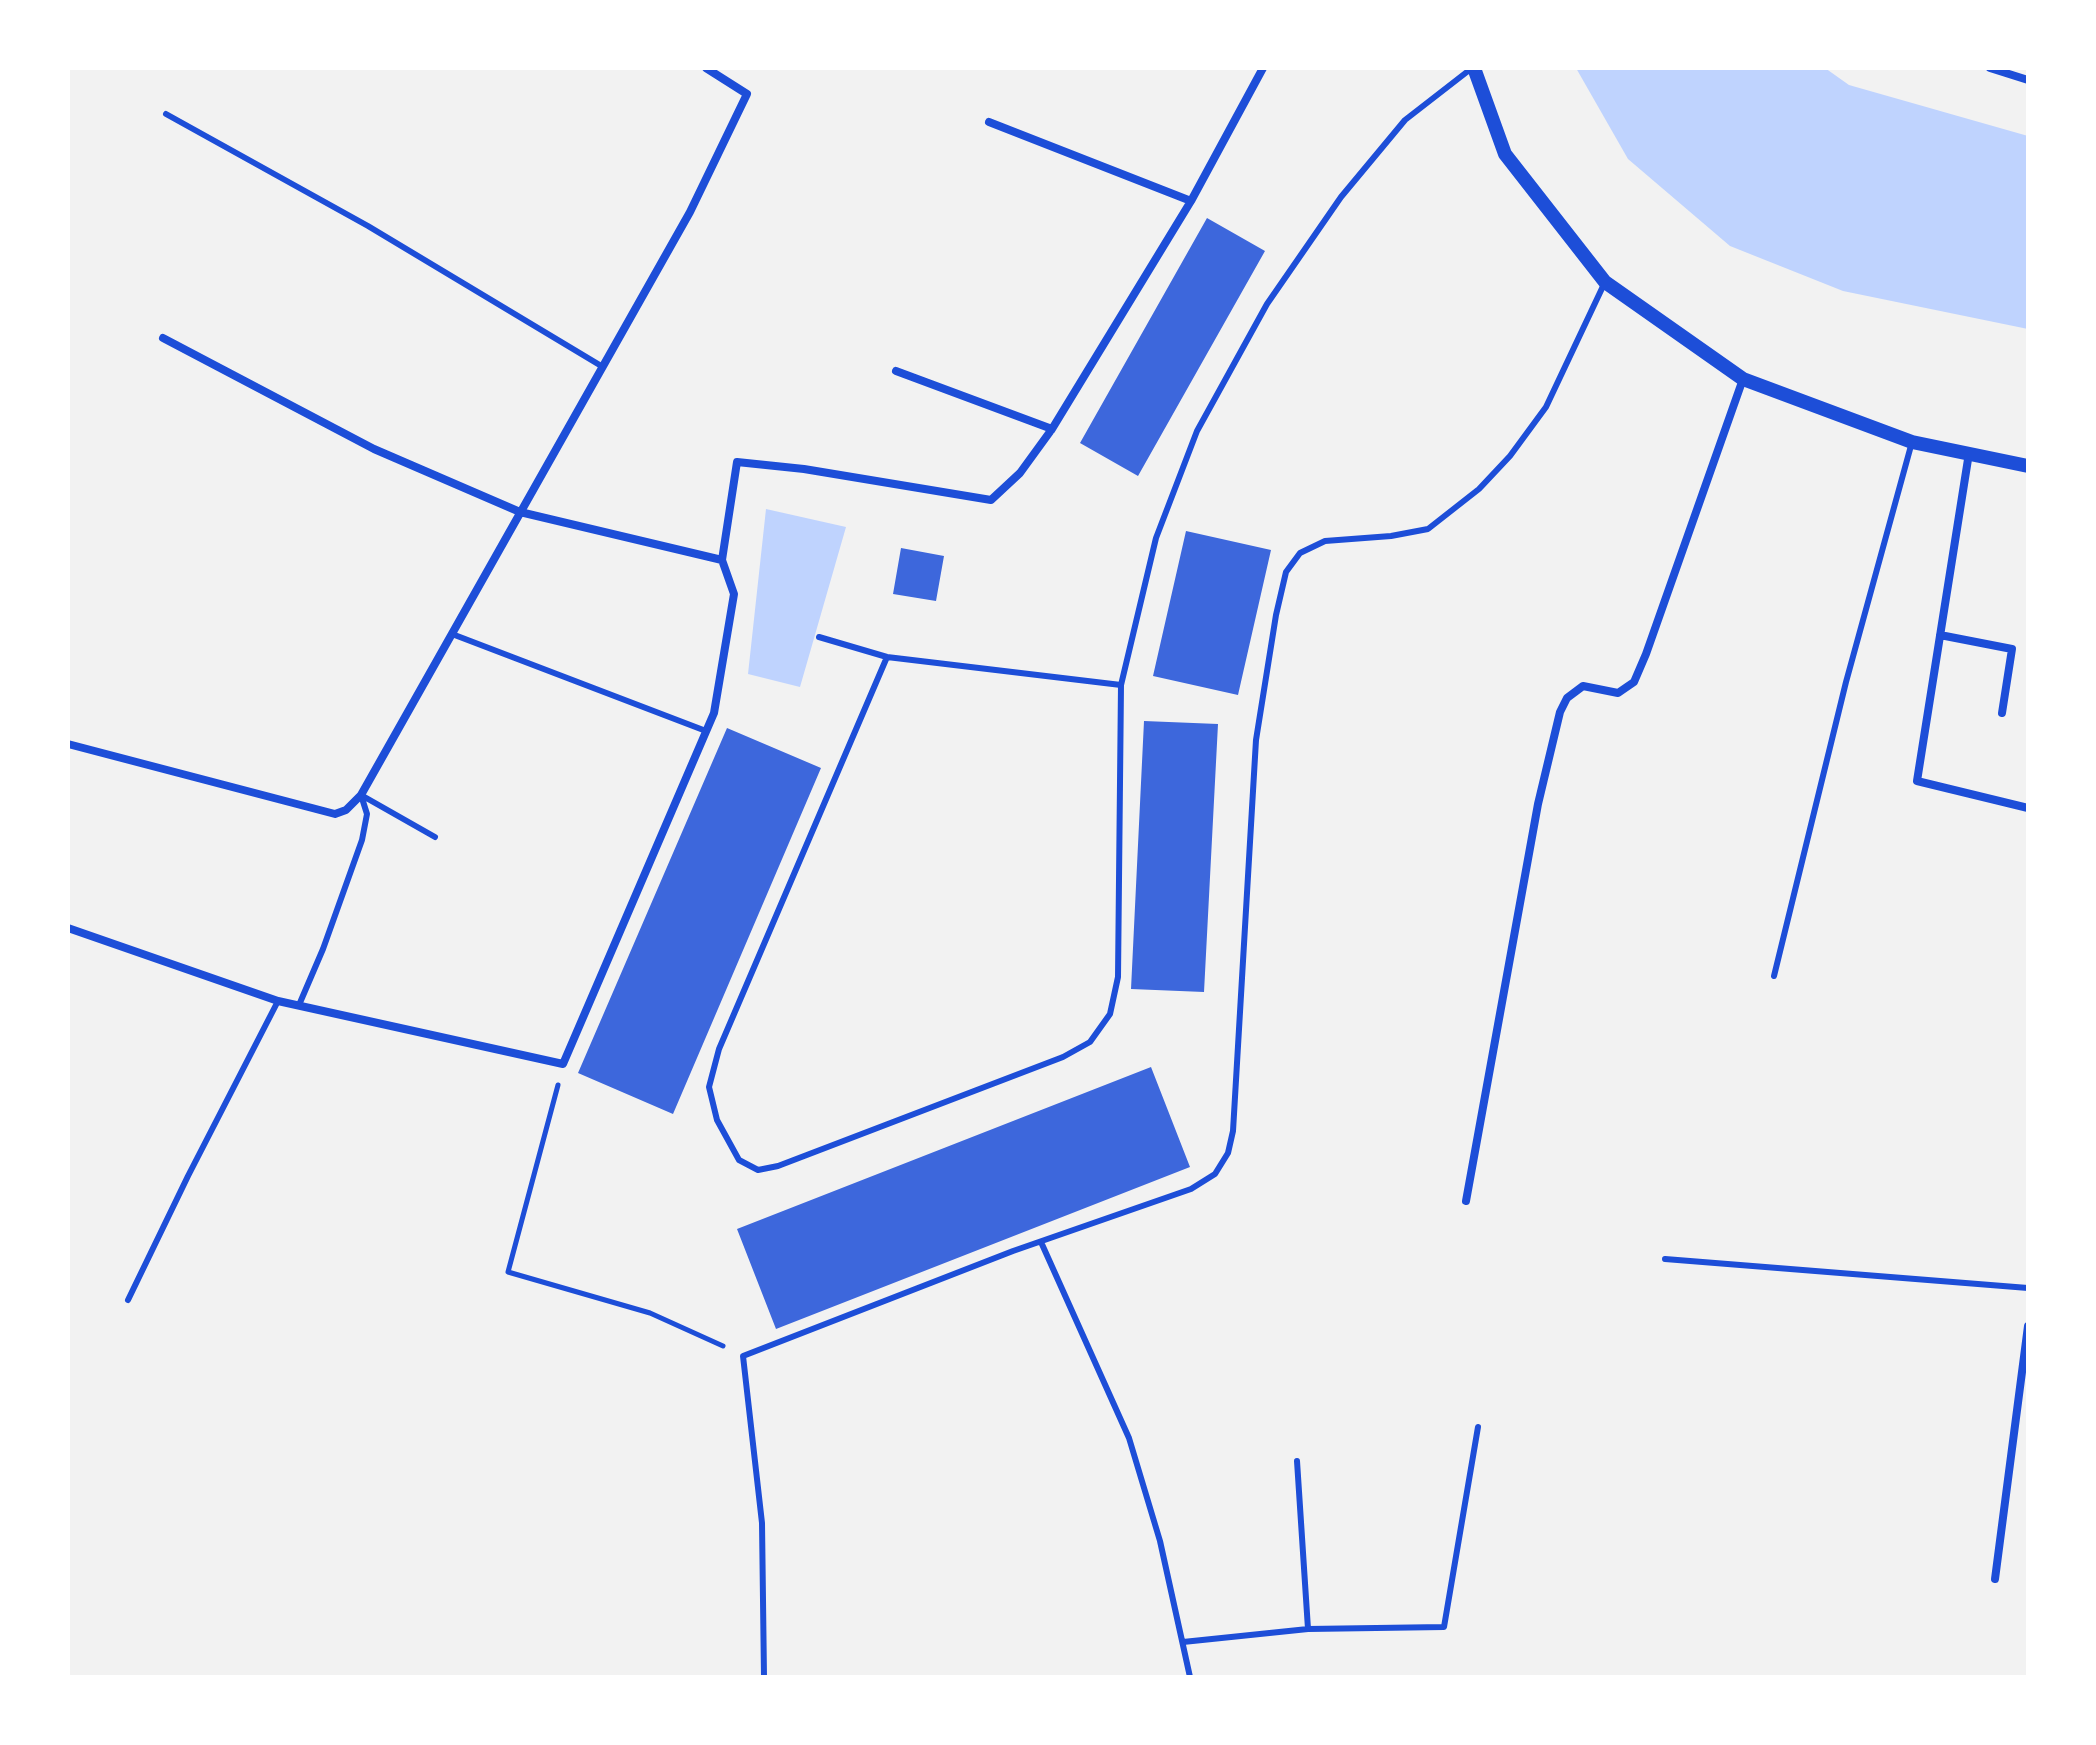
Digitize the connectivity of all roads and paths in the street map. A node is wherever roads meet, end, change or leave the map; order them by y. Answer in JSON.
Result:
{"nodes":[{"id":1,"x":706,"y":68,"type":"edge"},
{"id":2,"x":1263,"y":68,"type":"edge"},
{"id":3,"x":1473,"y":68,"type":"edge"},
{"id":4,"x":1990,"y":68,"type":"edge"},
{"id":5,"x":2028,"y":80,"type":"edge"},
{"id":6,"x":166,"y":114,"type":"dead end"},
{"id":7,"x":989,"y":122,"type":"dead end"},
{"id":8,"x":1191,"y":201,"type":"junction"},
{"id":9,"x":1605,"y":282,"type":"junction"},
{"id":10,"x":163,"y":338,"type":"dead end"},
{"id":11,"x":603,"y":367,"type":"junction"},
{"id":12,"x":896,"y":371,"type":"dead end"},
{"id":13,"x":1743,"y":379,"type":"junction"},
{"id":14,"x":1052,"y":429,"type":"junction"},
{"id":15,"x":1912,"y":442,"type":"junction"},
{"id":16,"x":1969,"y":453,"type":"junction"},
{"id":17,"x":2028,"y":466,"type":"edge"},
{"id":18,"x":520,"y":512,"type":"junction"},
{"id":19,"x":722,"y":560,"type":"junction"},
{"id":20,"x":452,"y":634,"type":"junction"},
{"id":21,"x":1940,"y":635,"type":"junction"},
{"id":22,"x":819,"y":637,"type":"dead end"},
{"id":23,"x":887,"y":657,"type":"junction"},
{"id":24,"x":1121,"y":685,"type":"junction"},
{"id":25,"x":2002,"y":713,"type":"dead end"},
{"id":26,"x":706,"y":731,"type":"junction"},
{"id":27,"x":68,"y":744,"type":"edge"},
{"id":28,"x":361,"y":795,"type":"junction"},
{"id":29,"x":2028,"y":808,"type":"edge"},
{"id":30,"x":435,"y":837,"type":"dead end"},
{"id":31,"x":68,"y":928,"type":"edge"},
{"id":32,"x":1774,"y":976,"type":"dead end"},
{"id":33,"x":278,"y":1001,"type":"junction"},
{"id":34,"x":299,"y":1005,"type":"junction"},
{"id":35,"x":563,"y":1064,"type":"junction"},
{"id":36,"x":1466,"y":1201,"type":"dead end"},
{"id":37,"x":1041,"y":1242,"type":"junction"},
{"id":38,"x":1665,"y":1259,"type":"dead end"},
{"id":39,"x":2028,"y":1288,"type":"edge"},
{"id":40,"x":128,"y":1300,"type":"dead end"},
{"id":41,"x":2028,"y":1326,"type":"edge"},
{"id":42,"x":743,"y":1356,"type":"junction"},
{"id":43,"x":1478,"y":1427,"type":"dead end"},
{"id":44,"x":1297,"y":1461,"type":"dead end"},
{"id":45,"x":1995,"y":1579,"type":"dead end"},
{"id":46,"x":1308,"y":1629,"type":"junction"},
{"id":47,"x":1183,"y":1642,"type":"junction"},
{"id":48,"x":764,"y":1677,"type":"edge"},
{"id":49,"x":1190,"y":1677,"type":"edge"}],
"edges":[{"from":1,"to":11,"type":"street"},
{"from":2,"to":8,"type":"street"},
{"from":3,"to":9,"type":"street"},
{"from":3,"to":24,"type":"lane"},
{"from":4,"to":5,"type":"street"},
{"from":6,"to":11,"type":"lane"},
{"from":7,"to":8,"type":"street"},
{"from":8,"to":14,"type":"street"},
{"from":9,"to":13,"type":"street"},
{"from":9,"to":37,"type":"lane"},
{"from":10,"to":18,"type":"street"},
{"from":11,"to":18,"type":"street"},
{"from":12,"to":14,"type":"street"},
{"from":13,"to":15,"type":"street"},
{"from":13,"to":36,"type":"street"},
{"from":14,"to":19,"type":"street"},
{"from":15,"to":16,"type":"street"},
{"from":15,"to":32,"type":"lane"},
{"from":16,"to":17,"type":"street"},
{"from":16,"to":21,"type":"street"},
{"from":18,"to":19,"type":"street"},
{"from":18,"to":20,"type":"street"},
{"from":19,"to":26,"type":"street"},
{"from":20,"to":26,"type":"lane"},
{"from":20,"to":28,"type":"street"},
{"from":21,"to":25,"type":"street"},
{"from":21,"to":29,"type":"street"},
{"from":22,"to":23,"type":"lane"},
{"from":23,"to":24,"type":"lane"},
{"from":23,"to":24,"type":"lane"},
{"from":26,"to":35,"type":"street"},
{"from":27,"to":28,"type":"street"},
{"from":28,"to":30,"type":"lane"},
{"from":28,"to":34,"type":"lane"},
{"from":31,"to":33,"type":"street"},
{"from":33,"to":34,"type":"street"},
{"from":33,"to":40,"type":"lane"},
{"from":34,"to":35,"type":"street"},
{"from":35,"to":42,"type":"path"},
{"from":37,"to":42,"type":"lane"},
{"from":37,"to":47,"type":"lane"},
{"from":38,"to":39,"type":"lane"},
{"from":41,"to":45,"type":"street"},
{"from":42,"to":48,"type":"lane"},
{"from":43,"to":46,"type":"lane"},
{"from":44,"to":46,"type":"lane"},
{"from":46,"to":47,"type":"lane"},
{"from":47,"to":49,"type":"lane"}]}
